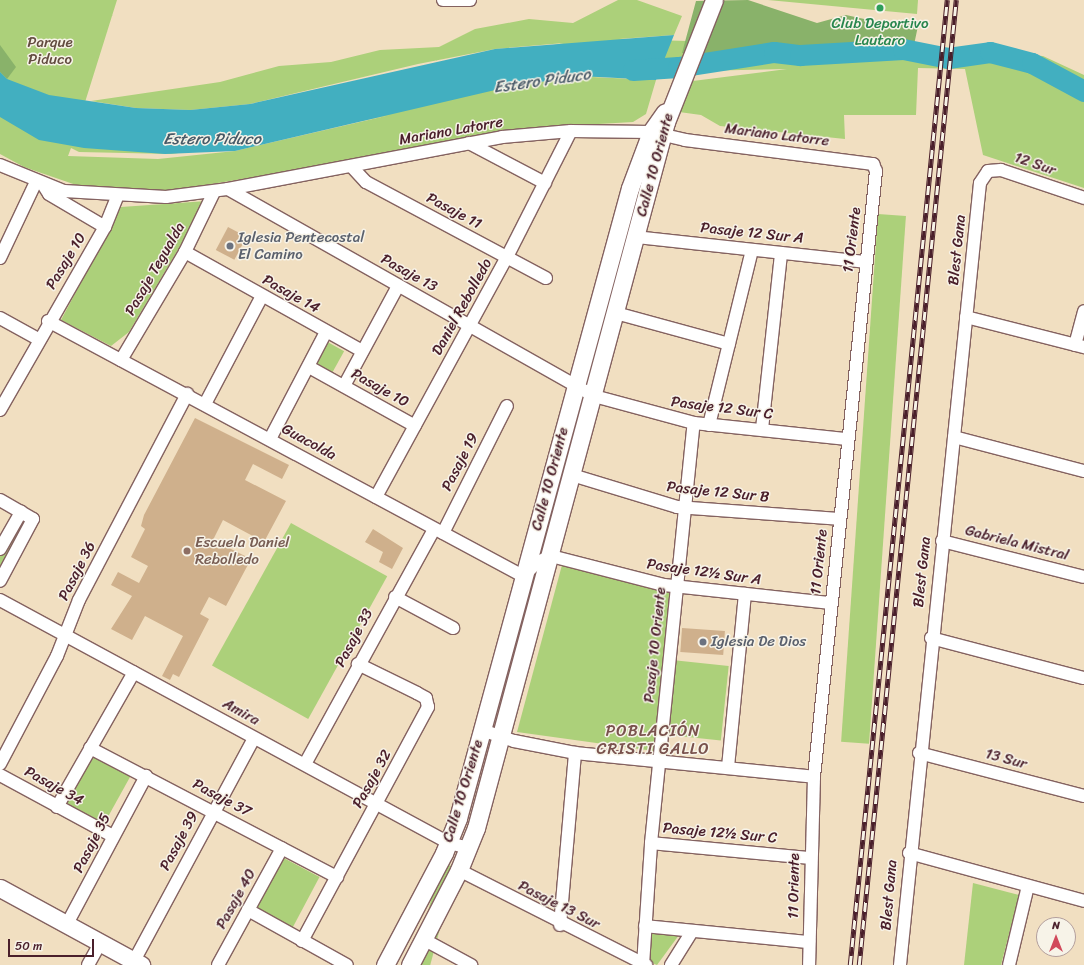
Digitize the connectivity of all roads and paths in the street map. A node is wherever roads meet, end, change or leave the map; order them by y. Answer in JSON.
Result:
{"nodes":[{"id":1,"x":443,"y":0,"type":"edge"},
{"id":2,"x":470,"y":0,"type":"edge"},
{"id":3,"x":714,"y":0,"type":"edge"},
{"id":4,"x":571,"y":131,"type":"junction"},
{"id":5,"x":657,"y":133,"type":"junction"},
{"id":6,"x":469,"y":144,"type":"junction"},
{"id":7,"x":873,"y":164,"type":"joint"},
{"id":8,"x":0,"y":165,"type":"edge"},
{"id":9,"x":351,"y":166,"type":"junction"},
{"id":10,"x":545,"y":183,"type":"junction"},
{"id":11,"x":980,"y":183,"type":"joint"},
{"id":12,"x":40,"y":184,"type":"junction"},
{"id":13,"x":228,"y":189,"type":"junction"},
{"id":14,"x":214,"y":192,"type":"junction"},
{"id":15,"x":117,"y":197,"type":"junction"},
{"id":16,"x":1084,"y":198,"type":"edge"},
{"id":17,"x":105,"y":227,"type":"junction"},
{"id":18,"x":636,"y":237,"type":"junction"},
{"id":19,"x":752,"y":250,"type":"junction"},
{"id":20,"x":185,"y":252,"type":"junction"},
{"id":21,"x":781,"y":253,"type":"junction"},
{"id":22,"x":507,"y":257,"type":"junction"},
{"id":23,"x":0,"y":258,"type":"edge"},
{"id":24,"x":866,"y":262,"type":"junction"},
{"id":25,"x":546,"y":278,"type":"dead end"},
{"id":26,"x":398,"y":286,"type":"junction"},
{"id":27,"x":262,"y":298,"type":"junction"},
{"id":28,"x":1084,"y":311,"type":"edge"},
{"id":29,"x":616,"y":313,"type":"junction"},
{"id":30,"x":966,"y":317,"type":"junction"},
{"id":31,"x":0,"y":318,"type":"edge"},
{"id":32,"x":48,"y":321,"type":"junction"},
{"id":33,"x":471,"y":324,"type":"junction"},
{"id":34,"x":326,"y":332,"type":"junction"},
{"id":35,"x":38,"y":339,"type":"junction"},
{"id":36,"x":729,"y":344,"type":"junction"},
{"id":37,"x":1080,"y":346,"type":"edge"},
{"id":38,"x":362,"y":351,"type":"junction"},
{"id":39,"x":121,"y":360,"type":"junction"},
{"id":40,"x":309,"y":367,"type":"junction"},
{"id":41,"x":575,"y":384,"type":"junction"},
{"id":42,"x":344,"y":386,"type":"junction"},
{"id":43,"x":186,"y":394,"type":"junction"},
{"id":44,"x":594,"y":396,"type":"junction"},
{"id":45,"x":205,"y":404,"type":"junction"},
{"id":46,"x":507,"y":406,"type":"dead end"},
{"id":47,"x":0,"y":410,"type":"edge"},
{"id":48,"x":694,"y":423,"type":"junction"},
{"id":49,"x":709,"y":425,"type":"junction"},
{"id":50,"x":415,"y":426,"type":"junction"},
{"id":51,"x":762,"y":429,"type":"junction"},
{"id":52,"x":954,"y":437,"type":"junction"},
{"id":53,"x":270,"y":439,"type":"junction"},
{"id":54,"x":847,"y":439,"type":"junction"},
{"id":55,"x":1084,"y":471,"type":"edge"},
{"id":56,"x":572,"y":475,"type":"junction"},
{"id":57,"x":376,"y":497,"type":"junction"},
{"id":58,"x":0,"y":500,"type":"edge"},
{"id":59,"x":686,"y":508,"type":"junction"},
{"id":60,"x":21,"y":512,"type":"junction"},
{"id":61,"x":839,"y":519,"type":"junction"},
{"id":62,"x":438,"y":531,"type":"junction"},
{"id":63,"x":942,"y":541,"type":"junction"},
{"id":64,"x":0,"y":549,"type":"edge"},
{"id":65,"x":551,"y":556,"type":"junction"},
{"id":66,"x":523,"y":576,"type":"junction"},
{"id":67,"x":1084,"y":577,"type":"edge"},
{"id":68,"x":0,"y":581,"type":"edge"},
{"id":69,"x":677,"y":588,"type":"junction"},
{"id":70,"x":746,"y":594,"type":"junction"},
{"id":71,"x":395,"y":597,"type":"junction"},
{"id":72,"x":0,"y":600,"type":"edge"},
{"id":73,"x":831,"y":603,"type":"junction"},
{"id":74,"x":453,"y":628,"type":"dead end"},
{"id":75,"x":66,"y":635,"type":"junction"},
{"id":76,"x":931,"y":638,"type":"junction"},
{"id":77,"x":358,"y":664,"type":"junction"},
{"id":78,"x":134,"y":672,"type":"junction"},
{"id":79,"x":1084,"y":678,"type":"edge"},
{"id":80,"x":482,"y":730,"type":"junction"},
{"id":81,"x":501,"y":736,"type":"junction"},
{"id":82,"x":254,"y":738,"type":"junction"},
{"id":83,"x":90,"y":748,"type":"junction"},
{"id":84,"x":575,"y":753,"type":"junction"},
{"id":85,"x":919,"y":753,"type":"junction"},
{"id":86,"x":658,"y":761,"type":"junction"},
{"id":87,"x":0,"y":764,"type":"edge"},
{"id":88,"x":305,"y":764,"type":"junction"},
{"id":89,"x":728,"y":767,"type":"junction"},
{"id":90,"x":0,"y":775,"type":"edge"},
{"id":91,"x":146,"y":776,"type":"junction"},
{"id":92,"x":814,"y":777,"type":"junction"},
{"id":93,"x":1084,"y":796,"type":"edge"},
{"id":94,"x":378,"y":803,"type":"junction"},
{"id":95,"x":58,"y":807,"type":"junction"},
{"id":96,"x":214,"y":811,"type":"junction"},
{"id":97,"x":113,"y":836,"type":"junction"},
{"id":98,"x":449,"y":843,"type":"junction"},
{"id":99,"x":651,"y":843,"type":"junction"},
{"id":100,"x":282,"y":848,"type":"junction"},
{"id":101,"x":469,"y":848,"type":"junction"},
{"id":102,"x":909,"y":853,"type":"junction"},
{"id":103,"x":810,"y":858,"type":"junction"},
{"id":104,"x":459,"y":870,"type":"junction"},
{"id":105,"x":337,"y":877,"type":"junction"},
{"id":106,"x":1028,"y":886,"type":"junction"},
{"id":107,"x":0,"y":888,"type":"edge"},
{"id":108,"x":1084,"y":901,"type":"edge"},
{"id":109,"x":248,"y":910,"type":"junction"},
{"id":110,"x":67,"y":924,"type":"junction"},
{"id":111,"x":560,"y":925,"type":"junction"},
{"id":112,"x":644,"y":926,"type":"junction"},
{"id":113,"x":692,"y":931,"type":"junction"},
{"id":114,"x":423,"y":939,"type":"junction"},
{"id":115,"x":302,"y":941,"type":"junction"},
{"id":116,"x":809,"y":942,"type":"junction"},
{"id":117,"x":100,"y":943,"type":"junction"},
{"id":118,"x":137,"y":963,"type":"edge"},
{"id":119,"x":88,"y":965,"type":"edge"},
{"id":120,"x":218,"y":965,"type":"edge"},
{"id":121,"x":347,"y":965,"type":"edge"},
{"id":122,"x":385,"y":965,"type":"edge"},
{"id":123,"x":410,"y":965,"type":"edge"},
{"id":124,"x":471,"y":965,"type":"edge"},
{"id":125,"x":644,"y":965,"type":"edge"},
{"id":126,"x":671,"y":965,"type":"edge"},
{"id":127,"x":809,"y":965,"type":"edge"},
{"id":128,"x":900,"y":965,"type":"edge"},
{"id":129,"x":1009,"y":965,"type":"edge"}],
"edges":[{"from":1,"to":2,"type":"street"},
{"from":3,"to":5,"type":"main road","name":"Calle 10 Oriente"},
{"from":4,"to":5,"type":"street","name":"Mariano Latorre"},
{"from":4,"to":6,"type":"street","name":"Mariano Latorre"},
{"from":4,"to":10,"type":"street","name":"Daniel Rebolledo"},
{"from":5,"to":7,"type":"street","name":"Mariano Latorre"},
{"from":5,"to":18,"type":"main road","name":"Calle 10 Oriente"},
{"from":5,"to":41,"type":"main road","name":"Calle 10 Oriente"},
{"from":6,"to":9,"type":"street","name":"Mariano Latorre"},
{"from":6,"to":10,"type":"street"},
{"from":7,"to":24,"type":"street","name":"11 Oriente"},
{"from":8,"to":12,"type":"street"},
{"from":9,"to":13,"type":"street","name":"Mariano Latorre"},
{"from":9,"to":22,"type":"street","name":"Pasaje 11"},
{"from":10,"to":22,"type":"street","name":"Daniel Rebolledo"},
{"from":11,"to":16,"type":"street","name":"12 Sur"},
{"from":11,"to":30,"type":"street","name":"Blest Gana"},
{"from":12,"to":15,"type":"street","name":"Mariano Latorre"},
{"from":12,"to":17,"type":"street"},
{"from":12,"to":23,"type":"street"},
{"from":13,"to":14,"type":"street","name":"Mariano Latorre"},
{"from":13,"to":26,"type":"street","name":"Pasaje 13"},
{"from":14,"to":15,"type":"street","name":"Mariano Latorre"},
{"from":14,"to":20,"type":"street","name":"Pasaje Tegualda"},
{"from":15,"to":17,"type":"street","name":"Pasaje 10"},
{"from":17,"to":32,"type":"street","name":"Pasaje 10"},
{"from":18,"to":19,"type":"street","name":"Pasaje 12 Sur A"},
{"from":18,"to":29,"type":"main road","name":"Calle 10 Oriente"},
{"from":19,"to":21,"type":"street","name":"Pasaje 12 Sur A"},
{"from":19,"to":36,"type":"street"},
{"from":20,"to":27,"type":"street","name":"Pasaje 14"},
{"from":20,"to":39,"type":"street","name":"Pasaje Tegualda"},
{"from":21,"to":24,"type":"street","name":"Pasaje 12 Sur A"},
{"from":21,"to":51,"type":"street"},
{"from":22,"to":25,"type":"street","name":"Pasaje 11"},
{"from":22,"to":33,"type":"street","name":"Daniel Rebolledo"},
{"from":24,"to":54,"type":"street","name":"11 Oriente"},
{"from":26,"to":33,"type":"street","name":"Pasaje 13"},
{"from":26,"to":38,"type":"street"},
{"from":27,"to":34,"type":"street","name":"Pasaje 14"},
{"from":27,"to":45,"type":"street"},
{"from":28,"to":37,"type":"street"},
{"from":29,"to":36,"type":"street"},
{"from":29,"to":44,"type":"main road","name":"Calle 10 Oriente"},
{"from":30,"to":37,"type":"street"},
{"from":30,"to":52,"type":"street","name":"Blest Gana"},
{"from":31,"to":35,"type":"street"},
{"from":32,"to":35,"type":"street","name":"Pasaje 10"},
{"from":32,"to":39,"type":"street","name":"Guacolda"},
{"from":33,"to":41,"type":"street","name":"Pasaje 13"},
{"from":33,"to":50,"type":"street","name":"Daniel Rebolledo"},
{"from":34,"to":38,"type":"street","name":"Pasaje 14"},
{"from":34,"to":40,"type":"street"},
{"from":35,"to":47,"type":"street","name":"Pasaje 10"},
{"from":36,"to":49,"type":"street"},
{"from":38,"to":42,"type":"street"},
{"from":39,"to":43,"type":"street","name":"Guacolda"},
{"from":40,"to":42,"type":"street","name":"Pasaje 10"},
{"from":40,"to":53,"type":"street"},
{"from":41,"to":44,"type":"street","name":"Pasaje 12 Sur C"},
{"from":41,"to":66,"type":"main road","name":"Calle 10 Oriente"},
{"from":42,"to":50,"type":"street","name":"Pasaje 10"},
{"from":43,"to":45,"type":"street","name":"Guacolda"},
{"from":43,"to":75,"type":"street","name":"Pasaje 36"},
{"from":44,"to":48,"type":"street","name":"Pasaje 12 Sur C"},
{"from":44,"to":56,"type":"main road","name":"Calle 10 Oriente"},
{"from":45,"to":53,"type":"street","name":"Guacolda"},
{"from":46,"to":62,"type":"street","name":"Pasaje 19"},
{"from":48,"to":49,"type":"street","name":"Pasaje 12 Sur C"},
{"from":48,"to":59,"type":"street","name":"Pasaje 10 Oriente"},
{"from":49,"to":51,"type":"street","name":"Pasaje 12 Sur C"},
{"from":50,"to":57,"type":"street","name":"Daniel Rebolledo"},
{"from":51,"to":54,"type":"street","name":"Pasaje 12 Sur C"},
{"from":52,"to":55,"type":"street"},
{"from":52,"to":63,"type":"street","name":"Blest Gana"},
{"from":53,"to":57,"type":"street","name":"Guacolda"},
{"from":54,"to":61,"type":"street","name":"11 Oriente"},
{"from":56,"to":59,"type":"street","name":"Pasaje 12 Sur B"},
{"from":56,"to":65,"type":"main road","name":"Calle 10 Oriente"},
{"from":57,"to":62,"type":"street","name":"Guacolda"},
{"from":58,"to":60,"type":"street"},
{"from":59,"to":61,"type":"street","name":"Pasaje 12 Sur B"},
{"from":59,"to":69,"type":"street","name":"Pasaje 10 Oriente"},
{"from":60,"to":64,"type":"street"},
{"from":60,"to":68,"type":"street"},
{"from":61,"to":73,"type":"street","name":"11 Oriente"},
{"from":62,"to":66,"type":"street","name":"Guacolda"},
{"from":62,"to":71,"type":"street","name":"Pasaje 33"},
{"from":63,"to":67,"type":"street","name":"Gabriela Mistral"},
{"from":63,"to":76,"type":"street","name":"Blest Gana"},
{"from":65,"to":66,"type":"street"},
{"from":65,"to":69,"type":"street","name":"Pasaje 12½ Sur A"},
{"from":65,"to":81,"type":"main road","name":"Calle 10 Oriente"},
{"from":66,"to":80,"type":"main road","name":"Calle 10 Oriente"},
{"from":69,"to":70,"type":"street","name":"Pasaje 12½ Sur A"},
{"from":69,"to":86,"type":"street","name":"Pasaje 10 Oriente"},
{"from":70,"to":73,"type":"street","name":"Pasaje 12½ Sur A"},
{"from":70,"to":89,"type":"street"},
{"from":71,"to":74,"type":"street"},
{"from":71,"to":77,"type":"street","name":"Pasaje 33"},
{"from":72,"to":75,"type":"street","name":"Amira"},
{"from":73,"to":92,"type":"street","name":"11 Oriente"},
{"from":75,"to":78,"type":"street","name":"Amira"},
{"from":75,"to":87,"type":"street","name":"Pasaje 36"},
{"from":76,"to":79,"type":"street"},
{"from":76,"to":85,"type":"street","name":"Blest Gana"},
{"from":77,"to":88,"type":"street","name":"Pasaje 33"},
{"from":77,"to":94,"type":"street","name":"Pasaje 32"},
{"from":78,"to":82,"type":"street","name":"Amira"},
{"from":78,"to":83,"type":"street"},
{"from":80,"to":81,"type":"street"},
{"from":80,"to":98,"type":"main road","name":"Calle 10 Oriente"},
{"from":81,"to":84,"type":"street"},
{"from":81,"to":101,"type":"main road","name":"Calle 10 Oriente"},
{"from":82,"to":88,"type":"street","name":"Amira"},
{"from":82,"to":96,"type":"street","name":"Pasaje 39"},
{"from":83,"to":91,"type":"street","name":"Pasaje 37"},
{"from":83,"to":95,"type":"street"},
{"from":84,"to":86,"type":"street"},
{"from":84,"to":111,"type":"street"},
{"from":85,"to":93,"type":"street","name":"13 Sur"},
{"from":85,"to":102,"type":"street","name":"Blest Gana"},
{"from":86,"to":89,"type":"street"},
{"from":86,"to":99,"type":"street","name":"Pasaje 10 Oriente"},
{"from":88,"to":94,"type":"street","name":"Amira"},
{"from":89,"to":92,"type":"street"},
{"from":90,"to":95,"type":"street","name":"Pasaje 34"},
{"from":91,"to":96,"type":"street","name":"Pasaje 37"},
{"from":91,"to":97,"type":"street","name":"Pasaje 35"},
{"from":92,"to":103,"type":"street","name":"11 Oriente"},
{"from":94,"to":98,"type":"street","name":"Amira"},
{"from":94,"to":105,"type":"street","name":"Pasaje 32"},
{"from":95,"to":97,"type":"street","name":"Pasaje 34"},
{"from":96,"to":100,"type":"street","name":"Pasaje 37"},
{"from":96,"to":118,"type":"street","name":"Pasaje 39"},
{"from":97,"to":110,"type":"street","name":"Pasaje 35"},
{"from":98,"to":101,"type":"street","name":"Amira"},
{"from":98,"to":122,"type":"main road","name":"Calle 10 Oriente"},
{"from":99,"to":103,"type":"street","name":"Pasaje 12½ Sur C"},
{"from":99,"to":112,"type":"street","name":"Pasaje 10 Oriente"},
{"from":100,"to":105,"type":"street","name":"Pasaje 37"},
{"from":100,"to":109,"type":"street","name":"Pasaje 40"},
{"from":101,"to":104,"type":"main road","name":"Calle 10 Oriente"},
{"from":102,"to":106,"type":"street"},
{"from":102,"to":128,"type":"street","name":"Blest Gana"},
{"from":103,"to":116,"type":"street","name":"11 Oriente"},
{"from":104,"to":111,"type":"street","name":"Pasaje 13 Sur"},
{"from":104,"to":114,"type":"main road","name":"Calle 10 Oriente"},
{"from":105,"to":115,"type":"street","name":"Pasaje 32"},
{"from":106,"to":108,"type":"street"},
{"from":106,"to":129,"type":"street"},
{"from":107,"to":110,"type":"main road"},
{"from":109,"to":115,"type":"street"},
{"from":109,"to":120,"type":"street","name":"Pasaje 40"},
{"from":110,"to":117,"type":"main road"},
{"from":111,"to":125,"type":"street","name":"Pasaje 13 Sur"},
{"from":112,"to":113,"type":"street"},
{"from":112,"to":125,"type":"street","name":"Pasaje 10 Oriente"},
{"from":113,"to":116,"type":"street"},
{"from":113,"to":126,"type":"street"},
{"from":114,"to":123,"type":"main road","name":"Calle 10 Oriente"},
{"from":114,"to":124,"type":"street"},
{"from":115,"to":121,"type":"street"},
{"from":116,"to":127,"type":"street","name":"11 Oriente"},
{"from":117,"to":118,"type":"main road"},
{"from":117,"to":119,"type":"street"}]}
